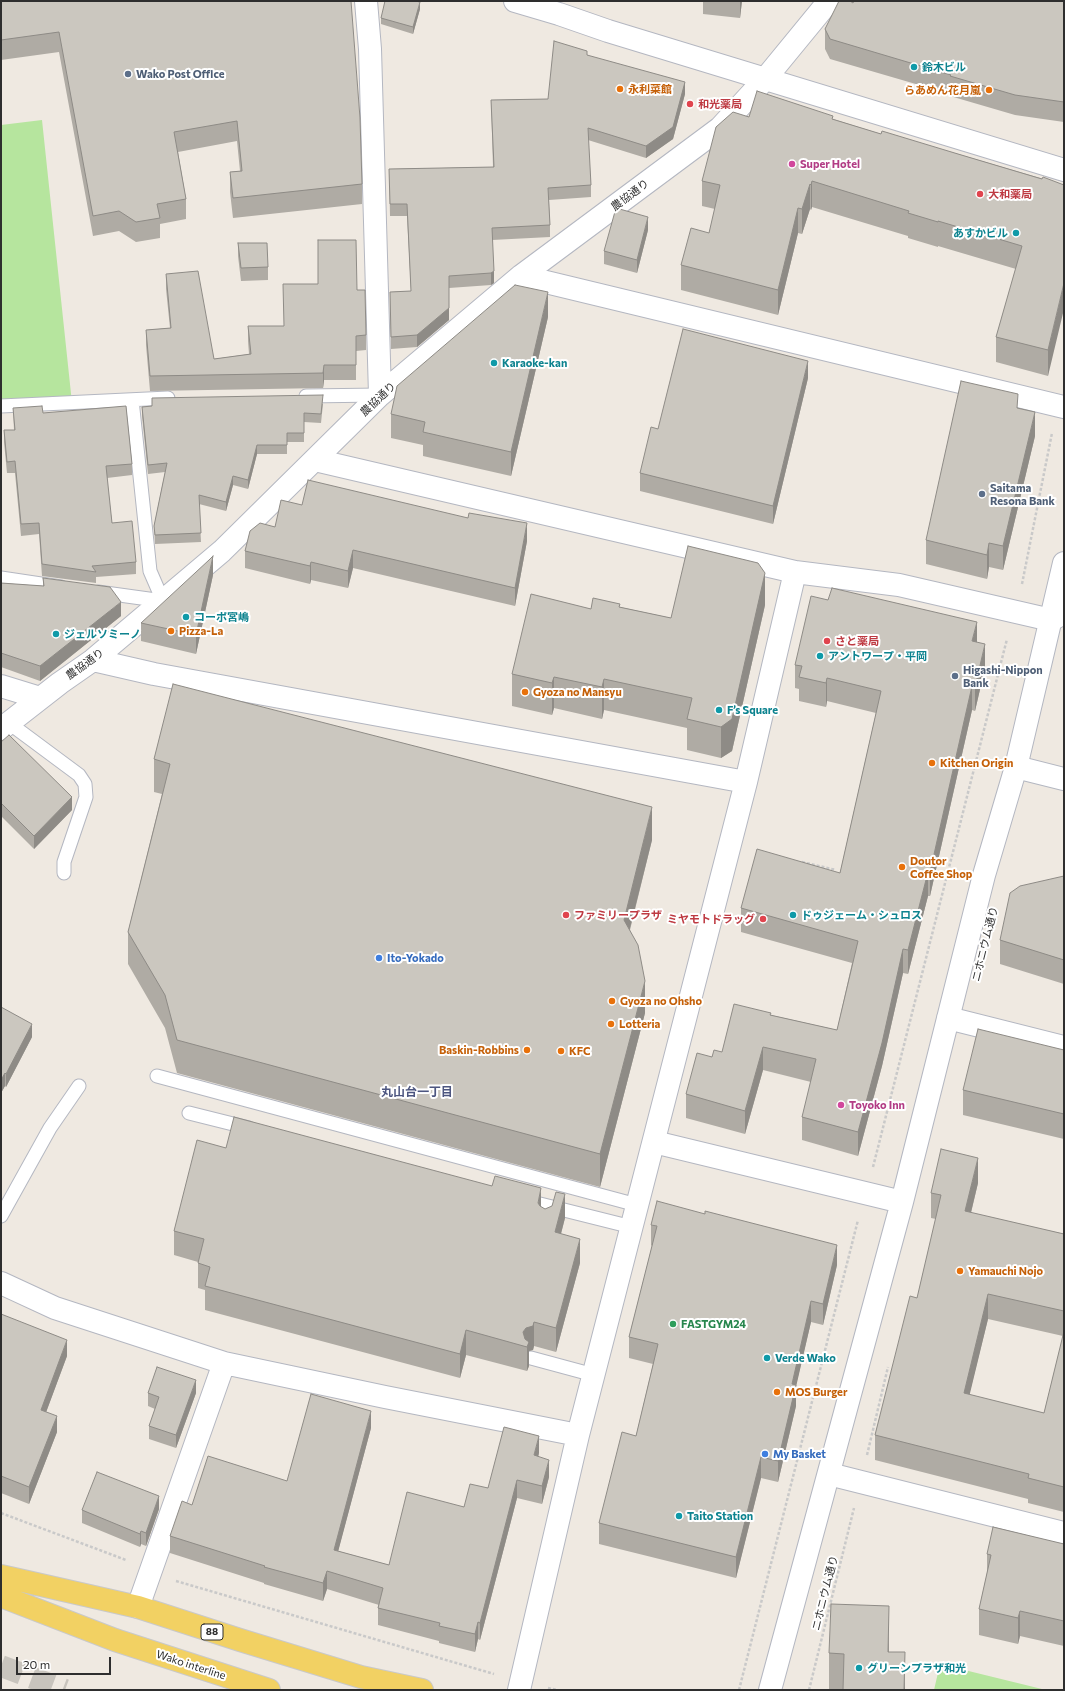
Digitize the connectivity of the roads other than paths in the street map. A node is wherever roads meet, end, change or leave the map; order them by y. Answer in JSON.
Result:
{"nodes":[{"id":1,"x":366,"y":1,"type":"edge"},
{"id":2,"x":515,"y":1,"type":"edge"},
{"id":3,"x":829,"y":1,"type":"edge"},
{"id":4,"x":559,"y":8,"type":"edge"},
{"id":5,"x":765,"y":79,"type":"junction"},
{"id":6,"x":1064,"y":170,"type":"edge"},
{"id":7,"x":521,"y":276,"type":"junction"},
{"id":8,"x":380,"y":395,"type":"junction"},
{"id":9,"x":294,"y":396,"type":"edge"},
{"id":10,"x":183,"y":398,"type":"edge"},
{"id":11,"x":132,"y":400,"type":"junction"},
{"id":12,"x":1,"y":406,"type":"edge"},
{"id":13,"x":1064,"y":407,"type":"edge"},
{"id":14,"x":315,"y":460,"type":"junction"},
{"id":15,"x":1064,"y":563,"type":"edge"},
{"id":16,"x":795,"y":572,"type":"junction"},
{"id":17,"x":1,"y":578,"type":"edge"},
{"id":18,"x":70,"y":588,"type":"edge"},
{"id":19,"x":86,"y":590,"type":"edge"},
{"id":20,"x":163,"y":601,"type":"junction"},
{"id":21,"x":1058,"y":617,"type":"edge"},
{"id":22,"x":93,"y":660,"type":"junction"},
{"id":23,"x":1,"y":686,"type":"edge"},
{"id":24,"x":40,"y":698,"type":"junction"},
{"id":25,"x":5,"y":726,"type":"edge"},
{"id":26,"x":1016,"y":766,"type":"junction"},
{"id":27,"x":1064,"y":779,"type":"edge"},
{"id":28,"x":746,"y":782,"type":"junction"},
{"id":29,"x":64,"y":873,"type":"dead end"},
{"id":30,"x":948,"y":1018,"type":"junction"},
{"id":31,"x":1064,"y":1047,"type":"edge"},
{"id":32,"x":157,"y":1076,"type":"dead end"},
{"id":33,"x":79,"y":1086,"type":"dead end"},
{"id":34,"x":189,"y":1113,"type":"dead end"},
{"id":35,"x":258,"y":1131,"type":"edge"},
{"id":36,"x":654,"y":1142,"type":"junction"},
{"id":37,"x":516,"y":1198,"type":"edge"},
{"id":38,"x":902,"y":1202,"type":"junction"},
{"id":39,"x":637,"y":1204,"type":"junction"},
{"id":40,"x":1,"y":1216,"type":"edge"},
{"id":41,"x":632,"y":1227,"type":"junction"},
{"id":42,"x":1,"y":1283,"type":"edge"},
{"id":43,"x":531,"y":1358,"type":"dead end"},
{"id":44,"x":224,"y":1363,"type":"junction"},
{"id":45,"x":594,"y":1375,"type":"junction"},
{"id":46,"x":578,"y":1435,"type":"junction"},
{"id":47,"x":829,"y":1474,"type":"junction"},
{"id":48,"x":1064,"y":1533,"type":"edge"},
{"id":49,"x":1,"y":1576,"type":"edge"},
{"id":50,"x":1,"y":1596,"type":"edge"},
{"id":51,"x":138,"y":1608,"type":"junction"},
{"id":52,"x":270,"y":1690,"type":"edge"},
{"id":53,"x":422,"y":1690,"type":"edge"},
{"id":54,"x":519,"y":1690,"type":"edge"},
{"id":55,"x":770,"y":1690,"type":"edge"}],
"edges":[{"from":1,"to":8,"type":"street"},
{"from":2,"to":4,"type":"street"},
{"from":3,"to":5,"type":"street","name":"農協通り"},
{"from":4,"to":5,"type":"street"},
{"from":5,"to":6,"type":"street"},
{"from":5,"to":7,"type":"street","name":"農協通り"},
{"from":7,"to":8,"type":"street","name":"農協通り"},
{"from":7,"to":13,"type":"street"},
{"from":8,"to":9,"type":"lane"},
{"from":8,"to":14,"type":"street","name":"農協通り"},
{"from":10,"to":11,"type":"lane"},
{"from":11,"to":12,"type":"lane"},
{"from":11,"to":20,"type":"lane"},
{"from":14,"to":16,"type":"street"},
{"from":14,"to":20,"type":"street","name":"農協通り"},
{"from":15,"to":21,"type":"street"},
{"from":16,"to":21,"type":"street"},
{"from":16,"to":28,"type":"street"},
{"from":17,"to":18,"type":"lane"},
{"from":19,"to":20,"type":"lane"},
{"from":20,"to":22,"type":"street","name":"農協通り"},
{"from":21,"to":26,"type":"street"},
{"from":22,"to":24,"type":"street","name":"農協通り"},
{"from":22,"to":28,"type":"street"},
{"from":23,"to":24,"type":"street"},
{"from":24,"to":25,"type":"street","name":"農協通り"},
{"from":25,"to":29,"type":"lane"},
{"from":26,"to":27,"type":"street"},
{"from":26,"to":30,"type":"street"},
{"from":28,"to":36,"type":"street"},
{"from":30,"to":31,"type":"street"},
{"from":30,"to":38,"type":"street"},
{"from":32,"to":39,"type":"lane"},
{"from":33,"to":40,"type":"lane"},
{"from":34,"to":35,"type":"lane"},
{"from":36,"to":38,"type":"street"},
{"from":36,"to":39,"type":"street"},
{"from":37,"to":41,"type":"lane"},
{"from":38,"to":47,"type":"street"},
{"from":39,"to":41,"type":"street"},
{"from":41,"to":45,"type":"street"},
{"from":42,"to":44,"type":"street"},
{"from":43,"to":45,"type":"lane"},
{"from":44,"to":46,"type":"street"},
{"from":44,"to":51,"type":"street"},
{"from":45,"to":46,"type":"street"},
{"from":46,"to":54,"type":"street"},
{"from":47,"to":48,"type":"street"},
{"from":47,"to":55,"type":"street"},
{"from":49,"to":51,"type":"main road","number":"88"},
{"from":50,"to":52,"type":"main road","name":"Wako interline"},
{"from":51,"to":53,"type":"main road","number":"88"}]}
